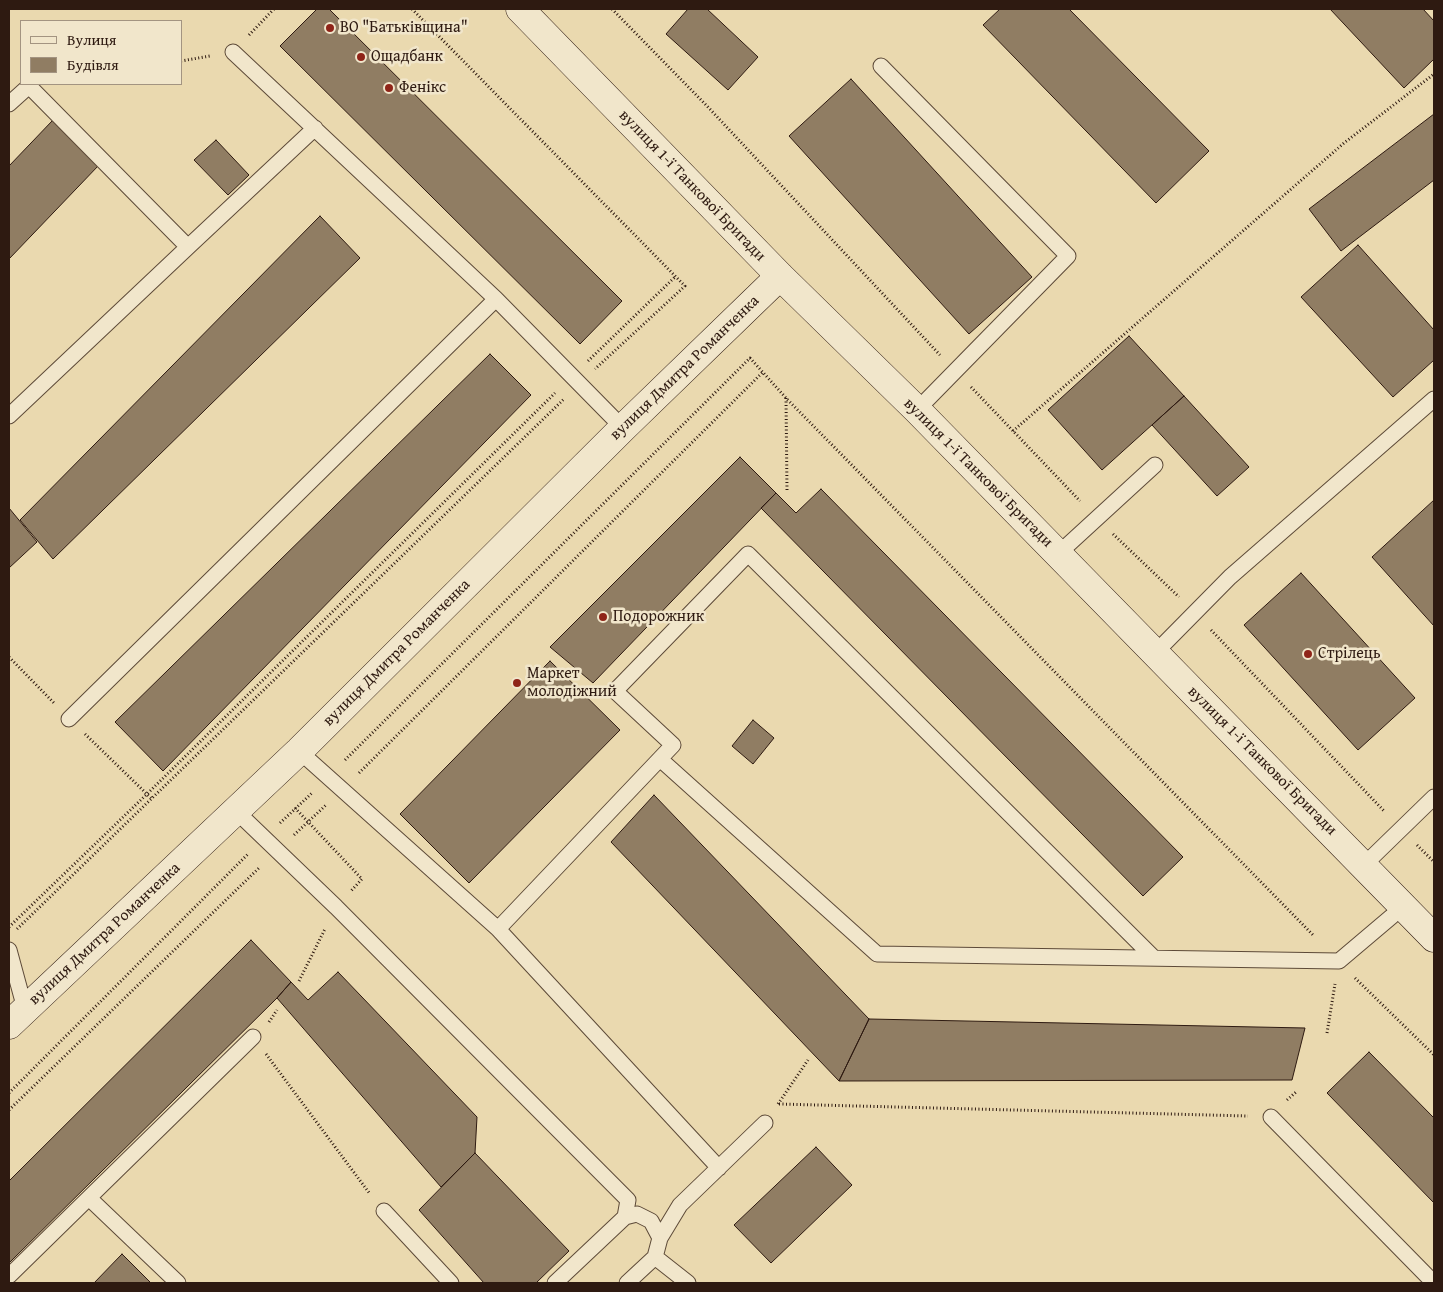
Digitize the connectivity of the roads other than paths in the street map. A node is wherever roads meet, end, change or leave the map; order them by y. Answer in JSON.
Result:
{"nodes":[{"id":1,"x":520,"y":9,"type":"edge"},
{"id":2,"x":233,"y":52,"type":"road end"},
{"id":3,"x":881,"y":66,"type":"dead end"},
{"id":4,"x":9,"y":104,"type":"edge"},
{"id":5,"x":315,"y":128,"type":"junction"},
{"id":6,"x":188,"y":247,"type":"junction"},
{"id":7,"x":780,"y":276,"type":"junction"},
{"id":8,"x":496,"y":298,"type":"junction"},
{"id":9,"x":1434,"y":399,"type":"edge"},
{"id":10,"x":917,"y":410,"type":"junction"},
{"id":11,"x":9,"y":416,"type":"edge"},
{"id":12,"x":623,"y":428,"type":"junction"},
{"id":13,"x":1155,"y":466,"type":"dead end"},
{"id":14,"x":1058,"y":554,"type":"junction"},
{"id":15,"x":1155,"y":653,"type":"junction"},
{"id":16,"x":70,"y":719,"type":"dead end"},
{"id":17,"x":299,"y":751,"type":"junction"},
{"id":18,"x":660,"y":759,"type":"junction"},
{"id":19,"x":1434,"y":797,"type":"edge"},
{"id":20,"x":236,"y":811,"type":"junction"},
{"id":21,"x":1364,"y":865,"type":"junction"},
{"id":22,"x":1404,"y":906,"type":"junction"},
{"id":23,"x":498,"y":929,"type":"junction"},
{"id":24,"x":1434,"y":938,"type":"edge"},
{"id":25,"x":9,"y":950,"type":"edge"},
{"id":26,"x":1154,"y":958,"type":"junction"},
{"id":27,"x":17,"y":1017,"type":"edge"},
{"id":28,"x":253,"y":1037,"type":"road end"},
{"id":29,"x":1271,"y":1117,"type":"road end"},
{"id":30,"x":765,"y":1123,"type":"dead end"},
{"id":31,"x":719,"y":1168,"type":"junction"},
{"id":32,"x":89,"y":1198,"type":"junction"},
{"id":33,"x":384,"y":1211,"type":"road end"},
{"id":34,"x":625,"y":1217,"type":"junction"},
{"id":35,"x":660,"y":1238,"type":"junction"},
{"id":36,"x":656,"y":1257,"type":"junction"},
{"id":37,"x":9,"y":1276,"type":"edge"},
{"id":38,"x":178,"y":1283,"type":"edge"},
{"id":39,"x":451,"y":1283,"type":"edge"},
{"id":40,"x":555,"y":1283,"type":"edge"},
{"id":41,"x":627,"y":1283,"type":"edge"},
{"id":42,"x":688,"y":1283,"type":"edge"},
{"id":43,"x":1434,"y":1283,"type":"edge"}],
"edges":[{"from":1,"to":7,"type":"main road","name":"вулиця 1-ї Танкової Бригади"},
{"from":2,"to":5,"type":"lane"},
{"from":3,"to":10,"type":"lane"},
{"from":4,"to":6,"type":"lane"},
{"from":5,"to":6,"type":"lane"},
{"from":5,"to":8,"type":"lane"},
{"from":6,"to":11,"type":"lane"},
{"from":7,"to":10,"type":"main road","name":"вулиця 1-ї Танкової Бригади"},
{"from":7,"to":12,"type":"main road","name":"вулиця Дмитра Романченка"},
{"from":8,"to":12,"type":"lane"},
{"from":8,"to":16,"type":"lane"},
{"from":9,"to":15,"type":"lane"},
{"from":10,"to":14,"type":"main road","name":"вулиця 1-ї Танкової Бригади"},
{"from":12,"to":17,"type":"main road","name":"вулиця Дмитра Романченка"},
{"from":13,"to":14,"type":"lane"},
{"from":14,"to":15,"type":"main road","name":"вулиця 1-ї Танкової Бригади"},
{"from":15,"to":21,"type":"main road","name":"вулиця 1-ї Танкової Бригади"},
{"from":17,"to":20,"type":"main road","name":"вулиця Дмитра Романченка"},
{"from":17,"to":23,"type":"lane"},
{"from":18,"to":23,"type":"lane"},
{"from":18,"to":26,"type":"lane"},
{"from":18,"to":26,"type":"lane"},
{"from":19,"to":21,"type":"lane"},
{"from":20,"to":27,"type":"main road","name":"вулиця Дмитра Романченка"},
{"from":20,"to":34,"type":"lane"},
{"from":21,"to":22,"type":"main road","name":"вулиця 1-ї Танкової Бригади"},
{"from":22,"to":24,"type":"main road","name":"вулиця 1-ї Танкової Бригади"},
{"from":22,"to":26,"type":"lane"},
{"from":23,"to":31,"type":"lane"},
{"from":25,"to":27,"type":"lane"},
{"from":28,"to":32,"type":"lane"},
{"from":29,"to":43,"type":"lane"},
{"from":30,"to":31,"type":"lane"},
{"from":31,"to":35,"type":"lane"},
{"from":32,"to":37,"type":"lane"},
{"from":32,"to":38,"type":"lane"},
{"from":33,"to":39,"type":"lane"},
{"from":34,"to":35,"type":"lane"},
{"from":34,"to":40,"type":"lane"},
{"from":35,"to":36,"type":"lane"},
{"from":36,"to":41,"type":"lane"},
{"from":36,"to":42,"type":"lane"}]}
